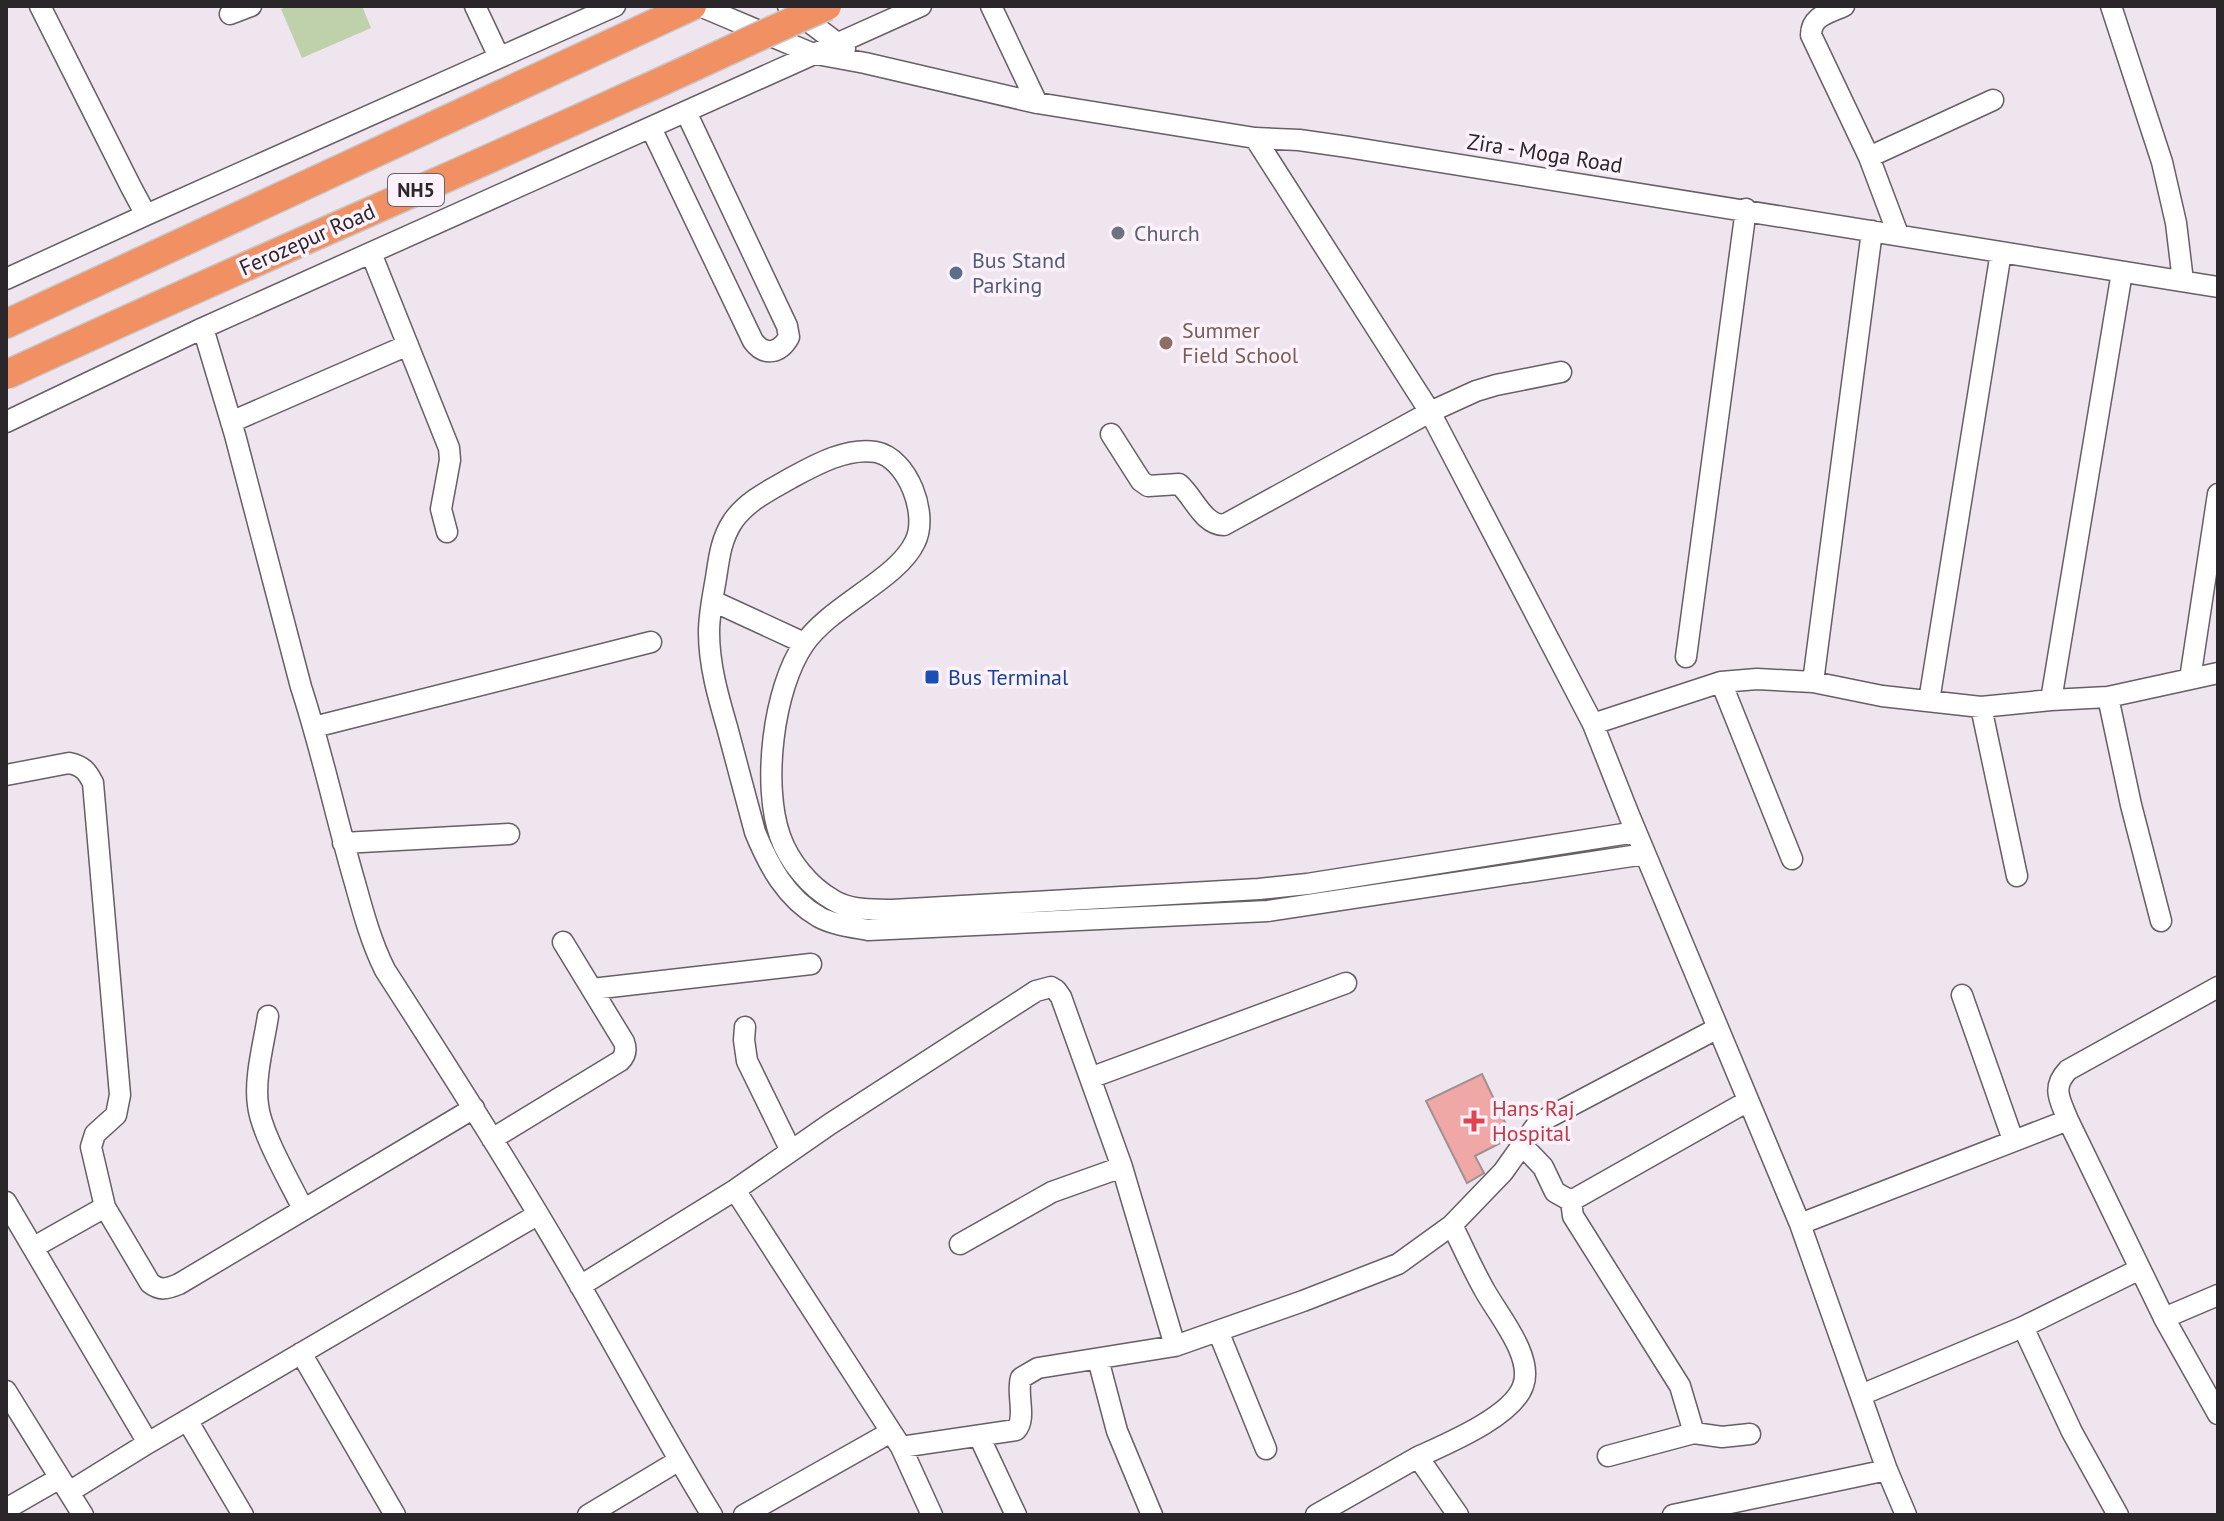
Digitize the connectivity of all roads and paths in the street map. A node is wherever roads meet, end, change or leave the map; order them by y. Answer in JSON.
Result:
{"nodes":[{"id":1,"x":40,"y":6,"type":"edge"},
{"id":2,"x":251,"y":6,"type":"edge"},
{"id":3,"x":475,"y":6,"type":"edge"},
{"id":4,"x":615,"y":6,"type":"edge"},
{"id":5,"x":692,"y":6,"type":"edge"},
{"id":6,"x":700,"y":6,"type":"edge"},
{"id":7,"x":788,"y":6,"type":"edge"},
{"id":8,"x":827,"y":6,"type":"edge"},
{"id":9,"x":921,"y":6,"type":"edge"},
{"id":10,"x":991,"y":6,"type":"edge"},
{"id":11,"x":1844,"y":6,"type":"edge"},
{"id":12,"x":2111,"y":6,"type":"edge"},
{"id":13,"x":230,"y":14,"type":"dead end"},
{"id":14,"x":837,"y":44,"type":"junction"},
{"id":15,"x":811,"y":53,"type":"junction"},
{"id":16,"x":499,"y":57,"type":"junction"},
{"id":17,"x":865,"y":63,"type":"junction"},
{"id":18,"x":1993,"y":100,"type":"dead end"},
{"id":19,"x":1037,"y":103,"type":"junction"},
{"id":20,"x":686,"y":112,"type":"junction"},
{"id":21,"x":651,"y":128,"type":"junction"},
{"id":22,"x":1255,"y":138,"type":"junction"},
{"id":23,"x":1869,"y":157,"type":"junction"},
{"id":24,"x":1746,"y":209,"type":"junction"},
{"id":25,"x":146,"y":215,"type":"junction"},
{"id":26,"x":1872,"y":231,"type":"junction"},
{"id":27,"x":1898,"y":234,"type":"junction"},
{"id":28,"x":2001,"y":252,"type":"junction"},
{"id":29,"x":371,"y":253,"type":"junction"},
{"id":30,"x":2122,"y":272,"type":"junction"},
{"id":31,"x":6,"y":279,"type":"edge"},
{"id":32,"x":2183,"y":281,"type":"junction"},
{"id":33,"x":2218,"y":287,"type":"edge"},
{"id":34,"x":6,"y":324,"type":"edge"},
{"id":35,"x":203,"y":328,"type":"junction"},
{"id":36,"x":408,"y":345,"type":"junction"},
{"id":37,"x":1561,"y":372,"type":"dead end"},
{"id":38,"x":6,"y":375,"type":"edge"},
{"id":39,"x":1430,"y":412,"type":"junction"},
{"id":40,"x":6,"y":422,"type":"edge"},
{"id":41,"x":231,"y":422,"type":"junction"},
{"id":42,"x":1111,"y":434,"type":"dead end"},
{"id":43,"x":2218,"y":494,"type":"edge"},
{"id":44,"x":447,"y":532,"type":"dead end"},
{"id":45,"x":713,"y":601,"type":"junction"},
{"id":46,"x":651,"y":642,"type":"dead end"},
{"id":47,"x":804,"y":643,"type":"junction"},
{"id":48,"x":1686,"y":657,"type":"dead end"},
{"id":49,"x":2218,"y":673,"type":"edge"},
{"id":50,"x":2190,"y":679,"type":"junction"},
{"id":51,"x":1721,"y":682,"type":"junction"},
{"id":52,"x":1813,"y":682,"type":"junction"},
{"id":53,"x":2108,"y":697,"type":"junction"},
{"id":54,"x":2051,"y":700,"type":"junction"},
{"id":55,"x":1929,"y":701,"type":"junction"},
{"id":56,"x":1981,"y":707,"type":"junction"},
{"id":57,"x":1593,"y":724,"type":"junction"},
{"id":58,"x":314,"y":727,"type":"junction"},
{"id":59,"x":6,"y":775,"type":"edge"},
{"id":60,"x":1636,"y":832,"type":"junction"},
{"id":61,"x":509,"y":834,"type":"dead end"},
{"id":62,"x":343,"y":843,"type":"junction"},
{"id":63,"x":1645,"y":854,"type":"junction"},
{"id":64,"x":1792,"y":859,"type":"dead end"},
{"id":65,"x":2017,"y":876,"type":"dead end"},
{"id":66,"x":2161,"y":921,"type":"dead end"},
{"id":67,"x":563,"y":942,"type":"dead end"},
{"id":68,"x":811,"y":964,"type":"dead end"},
{"id":69,"x":1346,"y":983,"type":"dead end"},
{"id":70,"x":592,"y":989,"type":"junction"},
{"id":71,"x":1962,"y":995,"type":"dead end"},
{"id":72,"x":2215,"y":996,"type":"edge"},
{"id":73,"x":268,"y":1016,"type":"dead end"},
{"id":74,"x":745,"y":1027,"type":"dead end"},
{"id":75,"x":1718,"y":1028,"type":"junction"},
{"id":76,"x":1090,"y":1078,"type":"junction"},
{"id":77,"x":1748,"y":1101,"type":"junction"},
{"id":78,"x":474,"y":1108,"type":"junction"},
{"id":79,"x":2068,"y":1120,"type":"junction"},
{"id":80,"x":492,"y":1139,"type":"junction"},
{"id":81,"x":2013,"y":1140,"type":"junction"},
{"id":82,"x":1522,"y":1145,"type":"junction"},
{"id":83,"x":791,"y":1151,"type":"junction"},
{"id":84,"x":1122,"y":1167,"type":"junction"},
{"id":85,"x":735,"y":1190,"type":"junction"},
{"id":86,"x":1571,"y":1201,"type":"junction"},
{"id":87,"x":6,"y":1202,"type":"edge"},
{"id":88,"x":105,"y":1207,"type":"junction"},
{"id":89,"x":303,"y":1209,"type":"junction"},
{"id":90,"x":537,"y":1215,"type":"junction"},
{"id":91,"x":1800,"y":1224,"type":"junction"},
{"id":92,"x":1452,"y":1225,"type":"junction"},
{"id":93,"x":960,"y":1244,"type":"dead end"},
{"id":94,"x":34,"y":1247,"type":"junction"},
{"id":95,"x":2140,"y":1269,"type":"junction"},
{"id":96,"x":580,"y":1286,"type":"junction"},
{"id":97,"x":2218,"y":1295,"type":"edge"},
{"id":98,"x":2164,"y":1318,"type":"junction"},
{"id":99,"x":2023,"y":1327,"type":"junction"},
{"id":100,"x":1218,"y":1331,"type":"junction"},
{"id":101,"x":1175,"y":1346,"type":"junction"},
{"id":102,"x":301,"y":1353,"type":"junction"},
{"id":103,"x":1098,"y":1359,"type":"junction"},
{"id":104,"x":6,"y":1391,"type":"edge"},
{"id":105,"x":1861,"y":1395,"type":"junction"},
{"id":106,"x":2218,"y":1414,"type":"edge"},
{"id":107,"x":187,"y":1420,"type":"junction"},
{"id":108,"x":1694,"y":1433,"type":"junction"},
{"id":109,"x":1750,"y":1434,"type":"dead end"},
{"id":110,"x":979,"y":1436,"type":"junction"},
{"id":111,"x":896,"y":1440,"type":"junction"},
{"id":112,"x":148,"y":1443,"type":"junction"},
{"id":113,"x":1266,"y":1449,"type":"dead end"},
{"id":114,"x":1608,"y":1456,"type":"dead end"},
{"id":115,"x":1418,"y":1457,"type":"junction"},
{"id":116,"x":678,"y":1461,"type":"junction"},
{"id":117,"x":1887,"y":1470,"type":"junction"},
{"id":118,"x":64,"y":1485,"type":"junction"},
{"id":119,"x":6,"y":1509,"type":"edge"},
{"id":120,"x":1711,"y":1511,"type":"edge"},
{"id":121,"x":83,"y":1515,"type":"edge"},
{"id":122,"x":243,"y":1515,"type":"edge"},
{"id":123,"x":395,"y":1515,"type":"edge"},
{"id":124,"x":588,"y":1515,"type":"edge"},
{"id":125,"x":712,"y":1515,"type":"edge"},
{"id":126,"x":744,"y":1515,"type":"edge"},
{"id":127,"x":932,"y":1515,"type":"edge"},
{"id":128,"x":1016,"y":1515,"type":"edge"},
{"id":129,"x":1152,"y":1515,"type":"edge"},
{"id":130,"x":1316,"y":1515,"type":"edge"},
{"id":131,"x":1458,"y":1515,"type":"edge"},
{"id":132,"x":1673,"y":1515,"type":"edge"},
{"id":133,"x":1906,"y":1515,"type":"edge"},
{"id":134,"x":2118,"y":1515,"type":"edge"}],
"edges":[{"from":1,"to":25,"type":"street"},
{"from":2,"to":13,"type":"street"},
{"from":3,"to":16,"type":"street"},
{"from":4,"to":16,"type":"street"},
{"from":5,"to":34,"type":"highway","number":"NH5"},
{"from":6,"to":15,"type":"street","name":"Zira - Moga Road"},
{"from":7,"to":14,"type":"street","name":"Zira - Moga Road"},
{"from":8,"to":38,"type":"highway","name":"Ferozepur Road","number":"NH5","bridge":true},
{"from":9,"to":14,"type":"street"},
{"from":10,"to":19,"type":"street"},
{"from":11,"to":23,"type":"street"},
{"from":12,"to":32,"type":"street"},
{"from":14,"to":15,"type":"street"},
{"from":14,"to":17,"type":"street","name":"Zira - Moga Road"},
{"from":15,"to":17,"type":"street","name":"Zira - Moga Road"},
{"from":15,"to":20,"type":"street"},
{"from":16,"to":25,"type":"street"},
{"from":17,"to":19,"type":"street","name":"Zira - Moga Road"},
{"from":18,"to":23,"type":"street"},
{"from":19,"to":22,"type":"street","name":"Zira - Moga Road"},
{"from":20,"to":21,"type":"street"},
{"from":20,"to":21,"type":"street"},
{"from":21,"to":29,"type":"street"},
{"from":22,"to":24,"type":"street","name":"Zira - Moga Road"},
{"from":22,"to":39,"type":"street"},
{"from":23,"to":27,"type":"street"},
{"from":24,"to":26,"type":"street","name":"Zira - Moga Road"},
{"from":24,"to":48,"type":"street"},
{"from":25,"to":31,"type":"street"},
{"from":26,"to":27,"type":"street","name":"Zira - Moga Road"},
{"from":26,"to":52,"type":"street"},
{"from":27,"to":28,"type":"street","name":"Zira - Moga Road"},
{"from":28,"to":30,"type":"street","name":"Zira - Moga Road"},
{"from":28,"to":55,"type":"street"},
{"from":29,"to":35,"type":"street"},
{"from":29,"to":36,"type":"street"},
{"from":30,"to":32,"type":"street","name":"Zira - Moga Road"},
{"from":30,"to":54,"type":"street"},
{"from":32,"to":33,"type":"street","name":"Zira - Moga Road"},
{"from":35,"to":40,"type":"street"},
{"from":35,"to":41,"type":"street"},
{"from":36,"to":41,"type":"street"},
{"from":36,"to":44,"type":"street"},
{"from":37,"to":39,"type":"street"},
{"from":39,"to":42,"type":"street"},
{"from":39,"to":57,"type":"street"},
{"from":41,"to":58,"type":"street"},
{"from":43,"to":50,"type":"street"},
{"from":45,"to":47,"type":"street"},
{"from":45,"to":47,"type":"street"},
{"from":45,"to":63,"type":"street"},
{"from":46,"to":58,"type":"street"},
{"from":47,"to":60,"type":"street"},
{"from":49,"to":50,"type":"street"},
{"from":50,"to":53,"type":"street"},
{"from":51,"to":52,"type":"street"},
{"from":51,"to":57,"type":"street"},
{"from":51,"to":64,"type":"street"},
{"from":52,"to":55,"type":"street"},
{"from":53,"to":54,"type":"street"},
{"from":53,"to":66,"type":"street"},
{"from":54,"to":56,"type":"street"},
{"from":55,"to":56,"type":"street"},
{"from":56,"to":65,"type":"street"},
{"from":57,"to":60,"type":"street"},
{"from":58,"to":62,"type":"street"},
{"from":59,"to":88,"type":"street"},
{"from":60,"to":63,"type":"street"},
{"from":61,"to":62,"type":"street"},
{"from":62,"to":78,"type":"street"},
{"from":63,"to":75,"type":"street"},
{"from":67,"to":70,"type":"street"},
{"from":68,"to":70,"type":"street"},
{"from":69,"to":76,"type":"street"},
{"from":70,"to":80,"type":"street"},
{"from":71,"to":81,"type":"street"},
{"from":72,"to":79,"type":"street"},
{"from":73,"to":89,"type":"street"},
{"from":74,"to":83,"type":"street"},
{"from":75,"to":77,"type":"street"},
{"from":75,"to":82,"type":"street"},
{"from":76,"to":83,"type":"street"},
{"from":76,"to":84,"type":"street"},
{"from":77,"to":86,"type":"street"},
{"from":77,"to":91,"type":"street"},
{"from":78,"to":80,"type":"street"},
{"from":78,"to":89,"type":"street"},
{"from":79,"to":81,"type":"street"},
{"from":79,"to":95,"type":"street"},
{"from":80,"to":90,"type":"street"},
{"from":81,"to":91,"type":"street"},
{"from":82,"to":86,"type":"street"},
{"from":82,"to":92,"type":"street"},
{"from":83,"to":85,"type":"street"},
{"from":84,"to":93,"type":"street"},
{"from":84,"to":101,"type":"street"},
{"from":85,"to":96,"type":"street"},
{"from":85,"to":111,"type":"street"},
{"from":86,"to":108,"type":"street"},
{"from":87,"to":94,"type":"street"},
{"from":88,"to":89,"type":"street"},
{"from":88,"to":94,"type":"street"},
{"from":90,"to":96,"type":"street"},
{"from":90,"to":102,"type":"street"},
{"from":91,"to":105,"type":"street"},
{"from":92,"to":100,"type":"street"},
{"from":92,"to":115,"type":"street"},
{"from":94,"to":112,"type":"street"},
{"from":95,"to":98,"type":"street"},
{"from":95,"to":99,"type":"street"},
{"from":96,"to":116,"type":"street"},
{"from":97,"to":98,"type":"street"},
{"from":98,"to":106,"type":"street"},
{"from":99,"to":105,"type":"street"},
{"from":99,"to":134,"type":"street"},
{"from":100,"to":101,"type":"street"},
{"from":100,"to":113,"type":"street"},
{"from":101,"to":103,"type":"street"},
{"from":102,"to":107,"type":"street"},
{"from":102,"to":123,"type":"street"},
{"from":103,"to":110,"type":"street"},
{"from":103,"to":129,"type":"street"},
{"from":104,"to":118,"type":"street"},
{"from":105,"to":117,"type":"street"},
{"from":107,"to":112,"type":"street"},
{"from":107,"to":122,"type":"street"},
{"from":108,"to":109,"type":"street"},
{"from":108,"to":114,"type":"street"},
{"from":110,"to":111,"type":"street"},
{"from":110,"to":128,"type":"street"},
{"from":111,"to":126,"type":"street"},
{"from":111,"to":127,"type":"street"},
{"from":112,"to":118,"type":"street"},
{"from":115,"to":130,"type":"street"},
{"from":115,"to":131,"type":"street"},
{"from":116,"to":124,"type":"street"},
{"from":116,"to":125,"type":"street"},
{"from":117,"to":120,"type":"street"},
{"from":117,"to":133,"type":"street"},
{"from":118,"to":119,"type":"street"},
{"from":118,"to":121,"type":"street"},
{"from":120,"to":132,"type":"street"}]}
